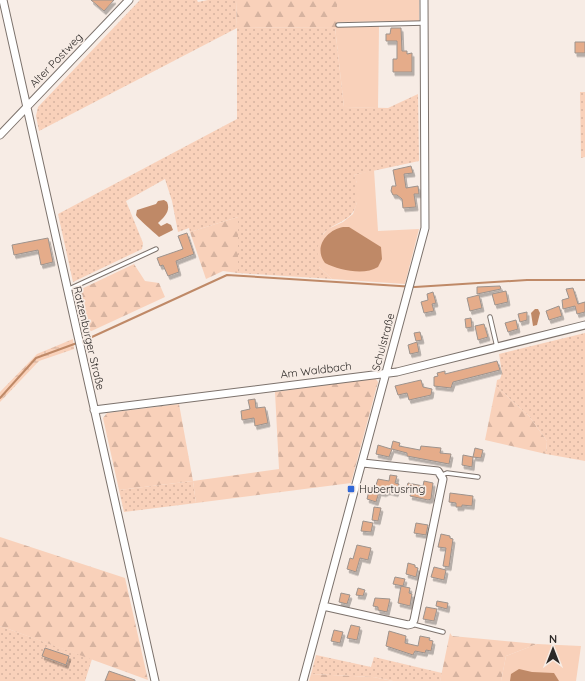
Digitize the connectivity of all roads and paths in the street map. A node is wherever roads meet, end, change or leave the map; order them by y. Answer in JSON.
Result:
{"nodes":[{"id":1,"x":3,"y":0,"type":"edge"},
{"id":2,"x":129,"y":0,"type":"edge"},
{"id":3,"x":424,"y":0,"type":"edge"},
{"id":4,"x":424,"y":23,"type":"junction"},
{"id":5,"x":338,"y":24,"type":"dead end"},
{"id":6,"x":27,"y":107,"type":"junction"},
{"id":7,"x":0,"y":135,"type":"edge"},
{"id":8,"x":156,"y":248,"type":"dead end"},
{"id":9,"x":68,"y":290,"type":"junction"},
{"id":10,"x":490,"y":317,"type":"dead end"},
{"id":11,"x":585,"y":325,"type":"edge"},
{"id":12,"x":497,"y":347,"type":"junction"},
{"id":13,"x":386,"y":373,"type":"junction"},
{"id":14,"x":94,"y":410,"type":"junction"},
{"id":15,"x":363,"y":463,"type":"junction"},
{"id":16,"x":442,"y":475,"type":"junction"},
{"id":17,"x":478,"y":477,"type":"dead end"},
{"id":18,"x":323,"y":606,"type":"junction"},
{"id":19,"x":412,"y":624,"type":"junction"},
{"id":20,"x":443,"y":632,"type":"dead end"},
{"id":21,"x":155,"y":681,"type":"edge"},
{"id":22,"x":303,"y":681,"type":"edge"}],
"edges":[{"from":1,"to":6,"type":"street","name":"Ratzenburger Straße"},
{"from":2,"to":6,"type":"street","name":"Alter Postweg"},
{"from":3,"to":4,"type":"street","name":"Schulstraße"},
{"from":4,"to":5,"type":"lane"},
{"from":4,"to":13,"type":"street","name":"Schulstraße"},
{"from":6,"to":7,"type":"street","name":"Alter Postweg"},
{"from":6,"to":9,"type":"street","name":"Ratzenburger Straße"},
{"from":8,"to":9,"type":"lane"},
{"from":9,"to":14,"type":"street","name":"Ratzenburger Straße"},
{"from":10,"to":12,"type":"lane"},
{"from":11,"to":12,"type":"street","name":"Am Waldbach"},
{"from":12,"to":13,"type":"street","name":"Am Waldbach"},
{"from":13,"to":14,"type":"street","name":"Am Waldbach"},
{"from":13,"to":15,"type":"street","name":"Schulstraße"},
{"from":14,"to":21,"type":"street","name":"Ratzenburger Straße"},
{"from":15,"to":16,"type":"street"},
{"from":15,"to":18,"type":"street","name":"Schulstraße"},
{"from":16,"to":17,"type":"lane"},
{"from":16,"to":19,"type":"street"},
{"from":18,"to":19,"type":"street"},
{"from":18,"to":22,"type":"street","name":"Schulstraße"},
{"from":19,"to":20,"type":"lane"}]}
